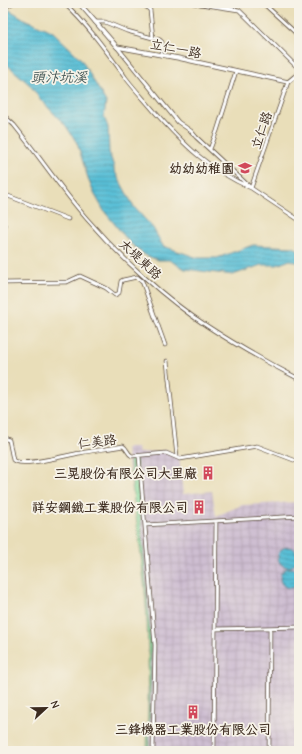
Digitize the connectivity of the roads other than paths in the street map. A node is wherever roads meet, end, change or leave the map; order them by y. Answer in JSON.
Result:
{"nodes":[{"id":1,"x":12,"y":3,"type":"edge"},
{"id":2,"x":64,"y":3,"type":"edge"},
{"id":3,"x":79,"y":3,"type":"edge"},
{"id":4,"x":142,"y":3,"type":"edge"},
{"id":5,"x":192,"y":3,"type":"edge"},
{"id":6,"x":262,"y":3,"type":"edge"},
{"id":7,"x":3,"y":8,"type":"edge"},
{"id":8,"x":95,"y":22,"type":"junction"},
{"id":9,"x":299,"y":36,"type":"edge"},
{"id":10,"x":153,"y":38,"type":"junction"},
{"id":11,"x":117,"y":47,"type":"junction"},
{"id":12,"x":161,"y":55,"type":"junction"},
{"id":13,"x":299,"y":69,"type":"edge"},
{"id":14,"x":236,"y":70,"type":"junction"},
{"id":15,"x":299,"y":73,"type":"edge"},
{"id":16,"x":288,"y":82,"type":"junction"},
{"id":17,"x":3,"y":115,"type":"edge"},
{"id":18,"x":7,"y":118,"type":"junction"},
{"id":19,"x":3,"y":124,"type":"edge"},
{"id":20,"x":210,"y":149,"type":"junction"},
{"id":21,"x":251,"y":188,"type":"junction"},
{"id":22,"x":3,"y":194,"type":"edge"},
{"id":23,"x":68,"y":219,"type":"dead end"},
{"id":24,"x":299,"y":220,"type":"edge"},
{"id":25,"x":3,"y":283,"type":"edge"},
{"id":26,"x":165,"y":345,"type":"dead end"},
{"id":27,"x":167,"y":361,"type":"dead end"},
{"id":28,"x":299,"y":379,"type":"edge"},
{"id":29,"x":3,"y":438,"type":"edge"},
{"id":30,"x":139,"y":456,"type":"junction"},
{"id":31,"x":177,"y":457,"type":"junction"},
{"id":32,"x":298,"y":462,"type":"edge"},
{"id":33,"x":299,"y":516,"type":"edge"},
{"id":34,"x":216,"y":521,"type":"junction"},
{"id":35,"x":145,"y":525,"type":"junction"},
{"id":36,"x":299,"y":627,"type":"edge"},
{"id":37,"x":270,"y":628,"type":"junction"},
{"id":38,"x":215,"y":629,"type":"junction"},
{"id":39,"x":153,"y":751,"type":"edge"},
{"id":40,"x":214,"y":751,"type":"edge"},
{"id":41,"x":269,"y":751,"type":"edge"}],
"edges":[{"from":1,"to":7,"type":"street"},
{"from":2,"to":21,"type":"street"},
{"from":3,"to":8,"type":"street"},
{"from":4,"to":10,"type":"street"},
{"from":5,"to":13,"type":"street"},
{"from":6,"to":9,"type":"street"},
{"from":8,"to":10,"type":"street"},
{"from":8,"to":11,"type":"street"},
{"from":10,"to":12,"type":"street"},
{"from":11,"to":12,"type":"street","name":"立仁一路"},
{"from":11,"to":20,"type":"street"},
{"from":12,"to":14,"type":"street","name":"立仁一路"},
{"from":14,"to":16,"type":"street","name":"立仁一路"},
{"from":14,"to":20,"type":"street"},
{"from":15,"to":16,"type":"street"},
{"from":16,"to":21,"type":"street","name":"立仁路"},
{"from":17,"to":18,"type":"street","name":"太堤東路"},
{"from":18,"to":19,"type":"street"},
{"from":18,"to":28,"type":"street","name":"太堤東路"},
{"from":20,"to":21,"type":"street"},
{"from":21,"to":24,"type":"street"},
{"from":22,"to":23,"type":"street"},
{"from":25,"to":26,"type":"street"},
{"from":27,"to":31,"type":"street"},
{"from":29,"to":30,"type":"street","name":"仁美路"},
{"from":30,"to":31,"type":"street"},
{"from":30,"to":35,"type":"street"},
{"from":31,"to":32,"type":"street"},
{"from":33,"to":34,"type":"street"},
{"from":34,"to":35,"type":"street"},
{"from":34,"to":38,"type":"street"},
{"from":35,"to":39,"type":"street"},
{"from":36,"to":37,"type":"street"},
{"from":37,"to":38,"type":"street"},
{"from":37,"to":41,"type":"street"},
{"from":38,"to":40,"type":"street"}]}
